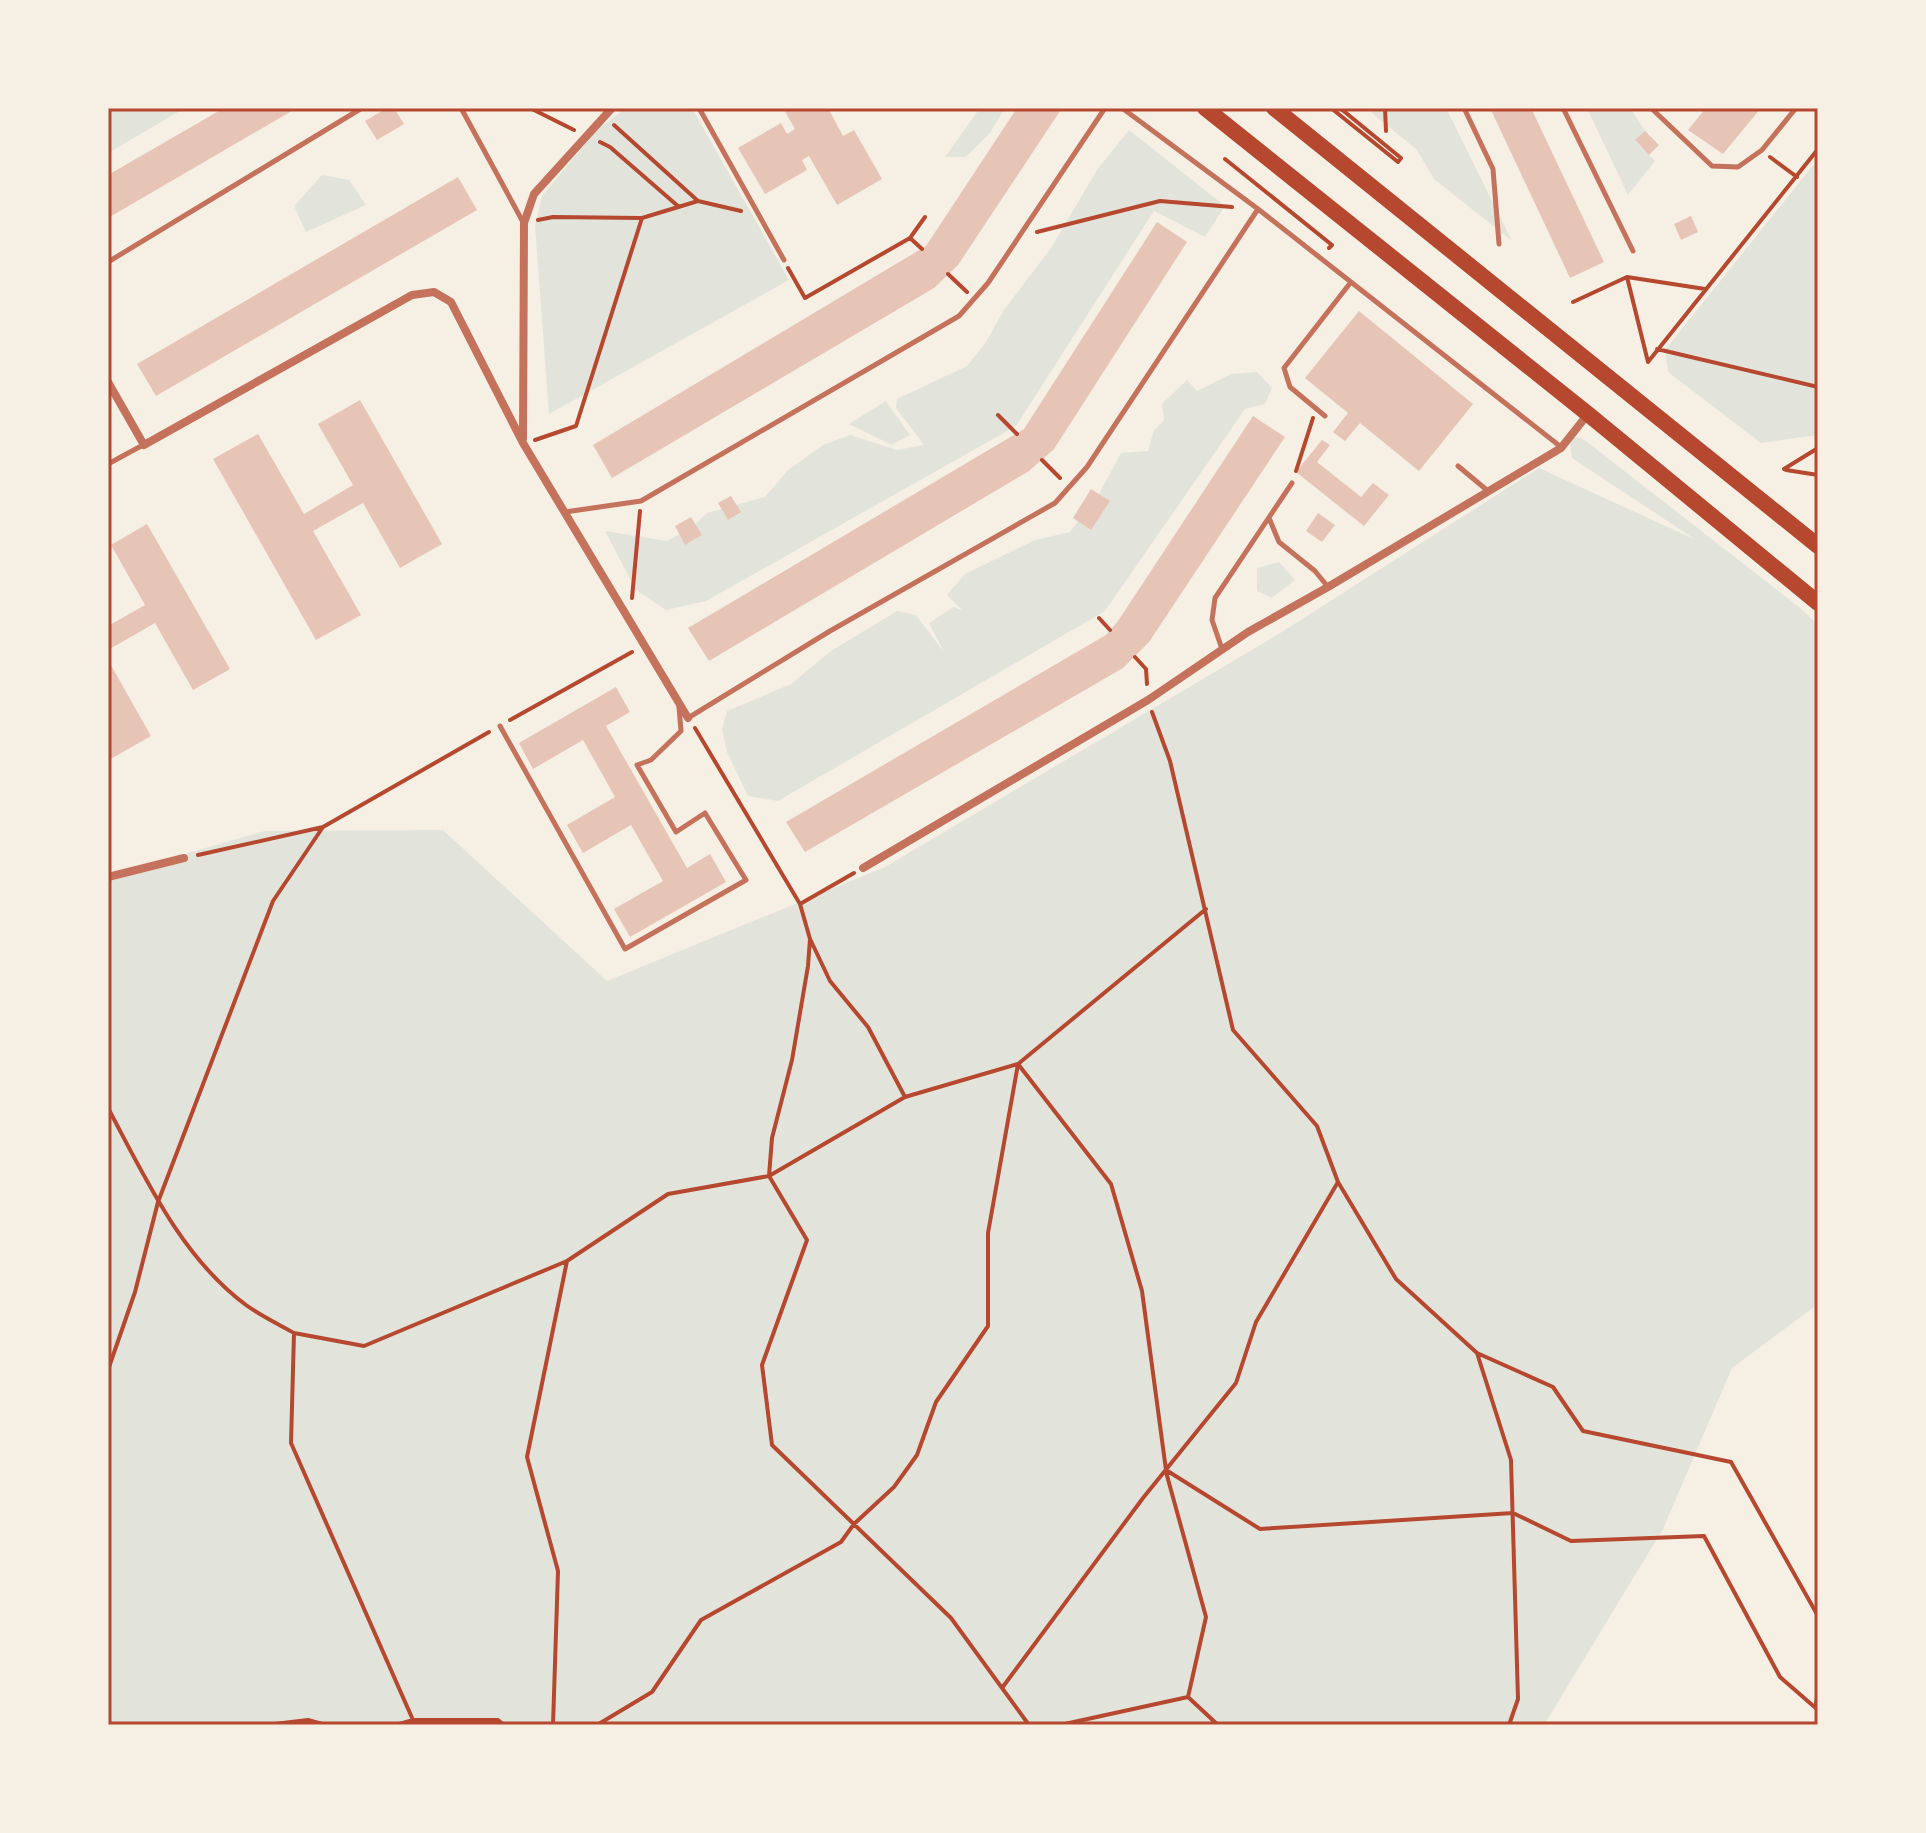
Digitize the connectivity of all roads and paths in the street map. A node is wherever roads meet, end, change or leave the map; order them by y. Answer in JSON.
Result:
{"nodes":[{"id":1,"x":362,"y":108,"type":"edge"},
{"id":2,"x":461,"y":108,"type":"edge"},
{"id":3,"x":530,"y":108,"type":"edge"},
{"id":4,"x":612,"y":108,"type":"edge"},
{"id":5,"x":699,"y":108,"type":"edge"},
{"id":6,"x":1105,"y":108,"type":"edge"},
{"id":7,"x":1122,"y":108,"type":"edge"},
{"id":8,"x":1205,"y":108,"type":"edge"},
{"id":9,"x":1274,"y":108,"type":"edge"},
{"id":10,"x":1331,"y":108,"type":"edge"},
{"id":11,"x":1340,"y":108,"type":"edge"},
{"id":12,"x":1385,"y":108,"type":"edge"},
{"id":13,"x":1464,"y":108,"type":"edge"},
{"id":14,"x":1563,"y":108,"type":"edge"},
{"id":15,"x":1651,"y":108,"type":"edge"},
{"id":16,"x":1796,"y":108,"type":"edge"},
{"id":17,"x":603,"y":115,"type":"junction"},
{"id":18,"x":1386,"y":131,"type":"dead end"},
{"id":19,"x":585,"y":136,"type":"junction"},
{"id":20,"x":1818,"y":149,"type":"edge"},
{"id":21,"x":1762,"y":150,"type":"junction"},
{"id":22,"x":1225,"y":159,"type":"dead end"},
{"id":23,"x":1797,"y":177,"type":"junction"},
{"id":24,"x":1269,"y":200,"type":"dead end"},
{"id":25,"x":698,"y":201,"type":"junction"},
{"id":26,"x":679,"y":207,"type":"junction"},
{"id":27,"x":1258,"y":209,"type":"junction"},
{"id":28,"x":759,"y":215,"type":"junction"},
{"id":29,"x":925,"y":217,"type":"dead end"},
{"id":30,"x":642,"y":218,"type":"junction"},
{"id":31,"x":524,"y":223,"type":"junction"},
{"id":32,"x":1019,"y":236,"type":"junction"},
{"id":33,"x":910,"y":238,"type":"junction"},
{"id":34,"x":1499,"y":244,"type":"dead end"},
{"id":35,"x":922,"y":249,"type":"dead end"},
{"id":36,"x":1633,"y":251,"type":"dead end"},
{"id":37,"x":784,"y":260,"type":"joint"},
{"id":38,"x":108,"y":262,"type":"edge"},
{"id":39,"x":948,"y":274,"type":"dead end"},
{"id":40,"x":1627,"y":277,"type":"junction"},
{"id":41,"x":1351,"y":282,"type":"junction"},
{"id":42,"x":1705,"y":289,"type":"junction"},
{"id":43,"x":974,"y":299,"type":"junction"},
{"id":44,"x":1573,"y":302,"type":"dead end"},
{"id":45,"x":1657,"y":349,"type":"junction"},
{"id":46,"x":108,"y":382,"type":"edge"},
{"id":47,"x":1818,"y":387,"type":"edge"},
{"id":48,"x":1316,"y":408,"type":"junction"},
{"id":49,"x":1588,"y":414,"type":"junction"},
{"id":50,"x":998,"y":415,"type":"dead end"},
{"id":51,"x":1325,"y":416,"type":"dead end"},
{"id":52,"x":1017,"y":434,"type":"dead end"},
{"id":53,"x":523,"y":443,"type":"junction"},
{"id":54,"x":144,"y":445,"type":"junction"},
{"id":55,"x":1561,"y":448,"type":"junction"},
{"id":56,"x":1818,"y":448,"type":"edge"},
{"id":57,"x":1042,"y":460,"type":"dead end"},
{"id":58,"x":108,"y":464,"type":"edge"},
{"id":59,"x":1458,"y":466,"type":"dead end"},
{"id":60,"x":1818,"y":475,"type":"edge"},
{"id":61,"x":1292,"y":483,"type":"joint"},
{"id":62,"x":1069,"y":487,"type":"junction"},
{"id":63,"x":1488,"y":491,"type":"junction"},
{"id":64,"x":641,"y":501,"type":"junction"},
{"id":65,"x":564,"y":512,"type":"junction"},
{"id":66,"x":1269,"y":517,"type":"junction"},
{"id":67,"x":1818,"y":546,"type":"edge"},
{"id":68,"x":1328,"y":587,"type":"junction"},
{"id":69,"x":1818,"y":603,"type":"edge"},
{"id":70,"x":1099,"y":618,"type":"dead end"},
{"id":71,"x":630,"y":621,"type":"junction"},
{"id":72,"x":1110,"y":630,"type":"dead end"},
{"id":73,"x":645,"y":645,"type":"junction"},
{"id":74,"x":1222,"y":649,"type":"junction"},
{"id":75,"x":1135,"y":657,"type":"dead end"},
{"id":76,"x":1148,"y":700,"type":"junction"},
{"id":77,"x":678,"y":701,"type":"junction"},
{"id":78,"x":688,"y":718,"type":"junction"},
{"id":79,"x":500,"y":726,"type":"junction"},
{"id":80,"x":323,"y":827,"type":"junction"},
{"id":81,"x":184,"y":858,"type":"joint"},
{"id":82,"x":863,"y":868,"type":"joint"},
{"id":83,"x":108,"y":877,"type":"edge"},
{"id":84,"x":800,"y":904,"type":"junction"},
{"id":85,"x":1206,"y":909,"type":"junction"},
{"id":86,"x":810,"y":939,"type":"junction"},
{"id":87,"x":1018,"y":1064,"type":"junction"},
{"id":88,"x":905,"y":1097,"type":"junction"},
{"id":89,"x":108,"y":1108,"type":"edge"},
{"id":90,"x":769,"y":1176,"type":"junction"},
{"id":91,"x":1338,"y":1182,"type":"junction"},
{"id":92,"x":158,"y":1202,"type":"junction"},
{"id":93,"x":567,"y":1261,"type":"junction"},
{"id":94,"x":294,"y":1333,"type":"junction"},
{"id":95,"x":1477,"y":1353,"type":"junction"},
{"id":96,"x":108,"y":1370,"type":"edge"},
{"id":97,"x":1166,"y":1470,"type":"junction"},
{"id":98,"x":1513,"y":1513,"type":"junction"},
{"id":99,"x":854,"y":1524,"type":"junction"},
{"id":100,"x":1818,"y":1616,"type":"edge"},
{"id":101,"x":1002,"y":1688,"type":"junction"},
{"id":102,"x":1818,"y":1690,"type":"edge"},
{"id":103,"x":1188,"y":1697,"type":"junction"},
{"id":104,"x":1817,"y":1707,"type":"edge"},
{"id":105,"x":413,"y":1720,"type":"junction"},
{"id":106,"x":266,"y":1725,"type":"edge"},
{"id":107,"x":326,"y":1725,"type":"edge"},
{"id":108,"x":396,"y":1725,"type":"edge"},
{"id":109,"x":504,"y":1725,"type":"edge"},
{"id":110,"x":553,"y":1725,"type":"edge"},
{"id":111,"x":597,"y":1725,"type":"edge"},
{"id":112,"x":1029,"y":1725,"type":"edge"},
{"id":113,"x":1060,"y":1725,"type":"edge"},
{"id":114,"x":1218,"y":1725,"type":"edge"},
{"id":115,"x":1509,"y":1725,"type":"edge"}],
"edges":[{"from":1,"to":38,"type":"lane"},
{"from":2,"to":31,"type":"lane"},
{"from":3,"to":19,"type":"path"},
{"from":4,"to":17,"type":"street"},
{"from":5,"to":28,"type":"lane"},
{"from":6,"to":32,"type":"lane"},
{"from":7,"to":27,"type":"lane"},
{"from":8,"to":49,"type":"main road"},
{"from":9,"to":67,"type":"main road"},
{"from":10,"to":11,"type":"path"},
{"from":12,"to":18,"type":"path"},
{"from":13,"to":34,"type":"lane"},
{"from":14,"to":36,"type":"lane"},
{"from":15,"to":21,"type":"lane"},
{"from":16,"to":21,"type":"lane"},
{"from":17,"to":19,"type":"street"},
{"from":17,"to":25,"type":"path"},
{"from":19,"to":26,"type":"path"},
{"from":19,"to":31,"type":"street"},
{"from":20,"to":23,"type":"path"},
{"from":21,"to":23,"type":"path"},
{"from":22,"to":24,"type":"path"},
{"from":23,"to":42,"type":"path"},
{"from":25,"to":26,"type":"path"},
{"from":25,"to":28,"type":"path"},
{"from":26,"to":30,"type":"path"},
{"from":27,"to":32,"type":"path"},
{"from":27,"to":41,"type":"lane"},
{"from":27,"to":62,"type":"lane"},
{"from":28,"to":37,"type":"lane"},
{"from":29,"to":33,"type":"path"},
{"from":30,"to":31,"type":"path"},
{"from":30,"to":53,"type":"path"},
{"from":31,"to":53,"type":"street"},
{"from":32,"to":43,"type":"lane"},
{"from":33,"to":35,"type":"path"},
{"from":33,"to":37,"type":"path"},
{"from":39,"to":43,"type":"path"},
{"from":40,"to":42,"type":"path"},
{"from":40,"to":44,"type":"path"},
{"from":40,"to":45,"type":"path"},
{"from":41,"to":48,"type":"lane"},
{"from":41,"to":55,"type":"lane"},
{"from":42,"to":45,"type":"path"},
{"from":43,"to":64,"type":"lane"},
{"from":45,"to":47,"type":"path"},
{"from":46,"to":54,"type":"street"},
{"from":48,"to":51,"type":"lane"},
{"from":48,"to":61,"type":"path"},
{"from":49,"to":55,"type":"street"},
{"from":49,"to":69,"type":"main road"},
{"from":50,"to":52,"type":"path"},
{"from":53,"to":54,"type":"street"},
{"from":53,"to":65,"type":"street"},
{"from":54,"to":58,"type":"lane"},
{"from":55,"to":63,"type":"street"},
{"from":56,"to":60,"type":"path"},
{"from":57,"to":62,"type":"path"},
{"from":59,"to":63,"type":"lane"},
{"from":61,"to":66,"type":"lane"},
{"from":62,"to":78,"type":"lane"},
{"from":63,"to":68,"type":"street"},
{"from":64,"to":65,"type":"lane"},
{"from":64,"to":71,"type":"path"},
{"from":65,"to":71,"type":"street"},
{"from":66,"to":68,"type":"lane"},
{"from":66,"to":74,"type":"lane"},
{"from":68,"to":74,"type":"street"},
{"from":70,"to":72,"type":"path"},
{"from":71,"to":73,"type":"street"},
{"from":73,"to":77,"type":"street"},
{"from":73,"to":79,"type":"path"},
{"from":74,"to":76,"type":"street"},
{"from":75,"to":76,"type":"path"},
{"from":76,"to":82,"type":"street"},
{"from":76,"to":85,"type":"path"},
{"from":77,"to":78,"type":"street"},
{"from":77,"to":79,"type":"lane"},
{"from":78,"to":84,"type":"path"},
{"from":79,"to":80,"type":"path"},
{"from":80,"to":81,"type":"path"},
{"from":80,"to":92,"type":"path"},
{"from":81,"to":83,"type":"street"},
{"from":82,"to":84,"type":"path"},
{"from":84,"to":86,"type":"path"},
{"from":85,"to":87,"type":"path"},
{"from":85,"to":91,"type":"path"},
{"from":86,"to":88,"type":"path"},
{"from":86,"to":90,"type":"path"},
{"from":87,"to":88,"type":"path"},
{"from":87,"to":97,"type":"path"},
{"from":87,"to":99,"type":"path"},
{"from":88,"to":90,"type":"path"},
{"from":89,"to":92,"type":"path"},
{"from":90,"to":93,"type":"path"},
{"from":90,"to":99,"type":"path"},
{"from":91,"to":95,"type":"path"},
{"from":91,"to":97,"type":"path"},
{"from":92,"to":94,"type":"path"},
{"from":92,"to":96,"type":"path"},
{"from":93,"to":94,"type":"path"},
{"from":93,"to":110,"type":"path"},
{"from":94,"to":105,"type":"path"},
{"from":95,"to":98,"type":"path"},
{"from":95,"to":100,"type":"path"},
{"from":97,"to":98,"type":"path"},
{"from":97,"to":101,"type":"path"},
{"from":97,"to":103,"type":"path"},
{"from":98,"to":104,"type":"path"},
{"from":98,"to":115,"type":"path"},
{"from":99,"to":101,"type":"path"},
{"from":99,"to":111,"type":"path"},
{"from":101,"to":112,"type":"path"},
{"from":102,"to":104,"type":"path"},
{"from":103,"to":113,"type":"path"},
{"from":103,"to":114,"type":"path"},
{"from":105,"to":108,"type":"path"},
{"from":105,"to":109,"type":"path"},
{"from":106,"to":107,"type":"path"}]}
